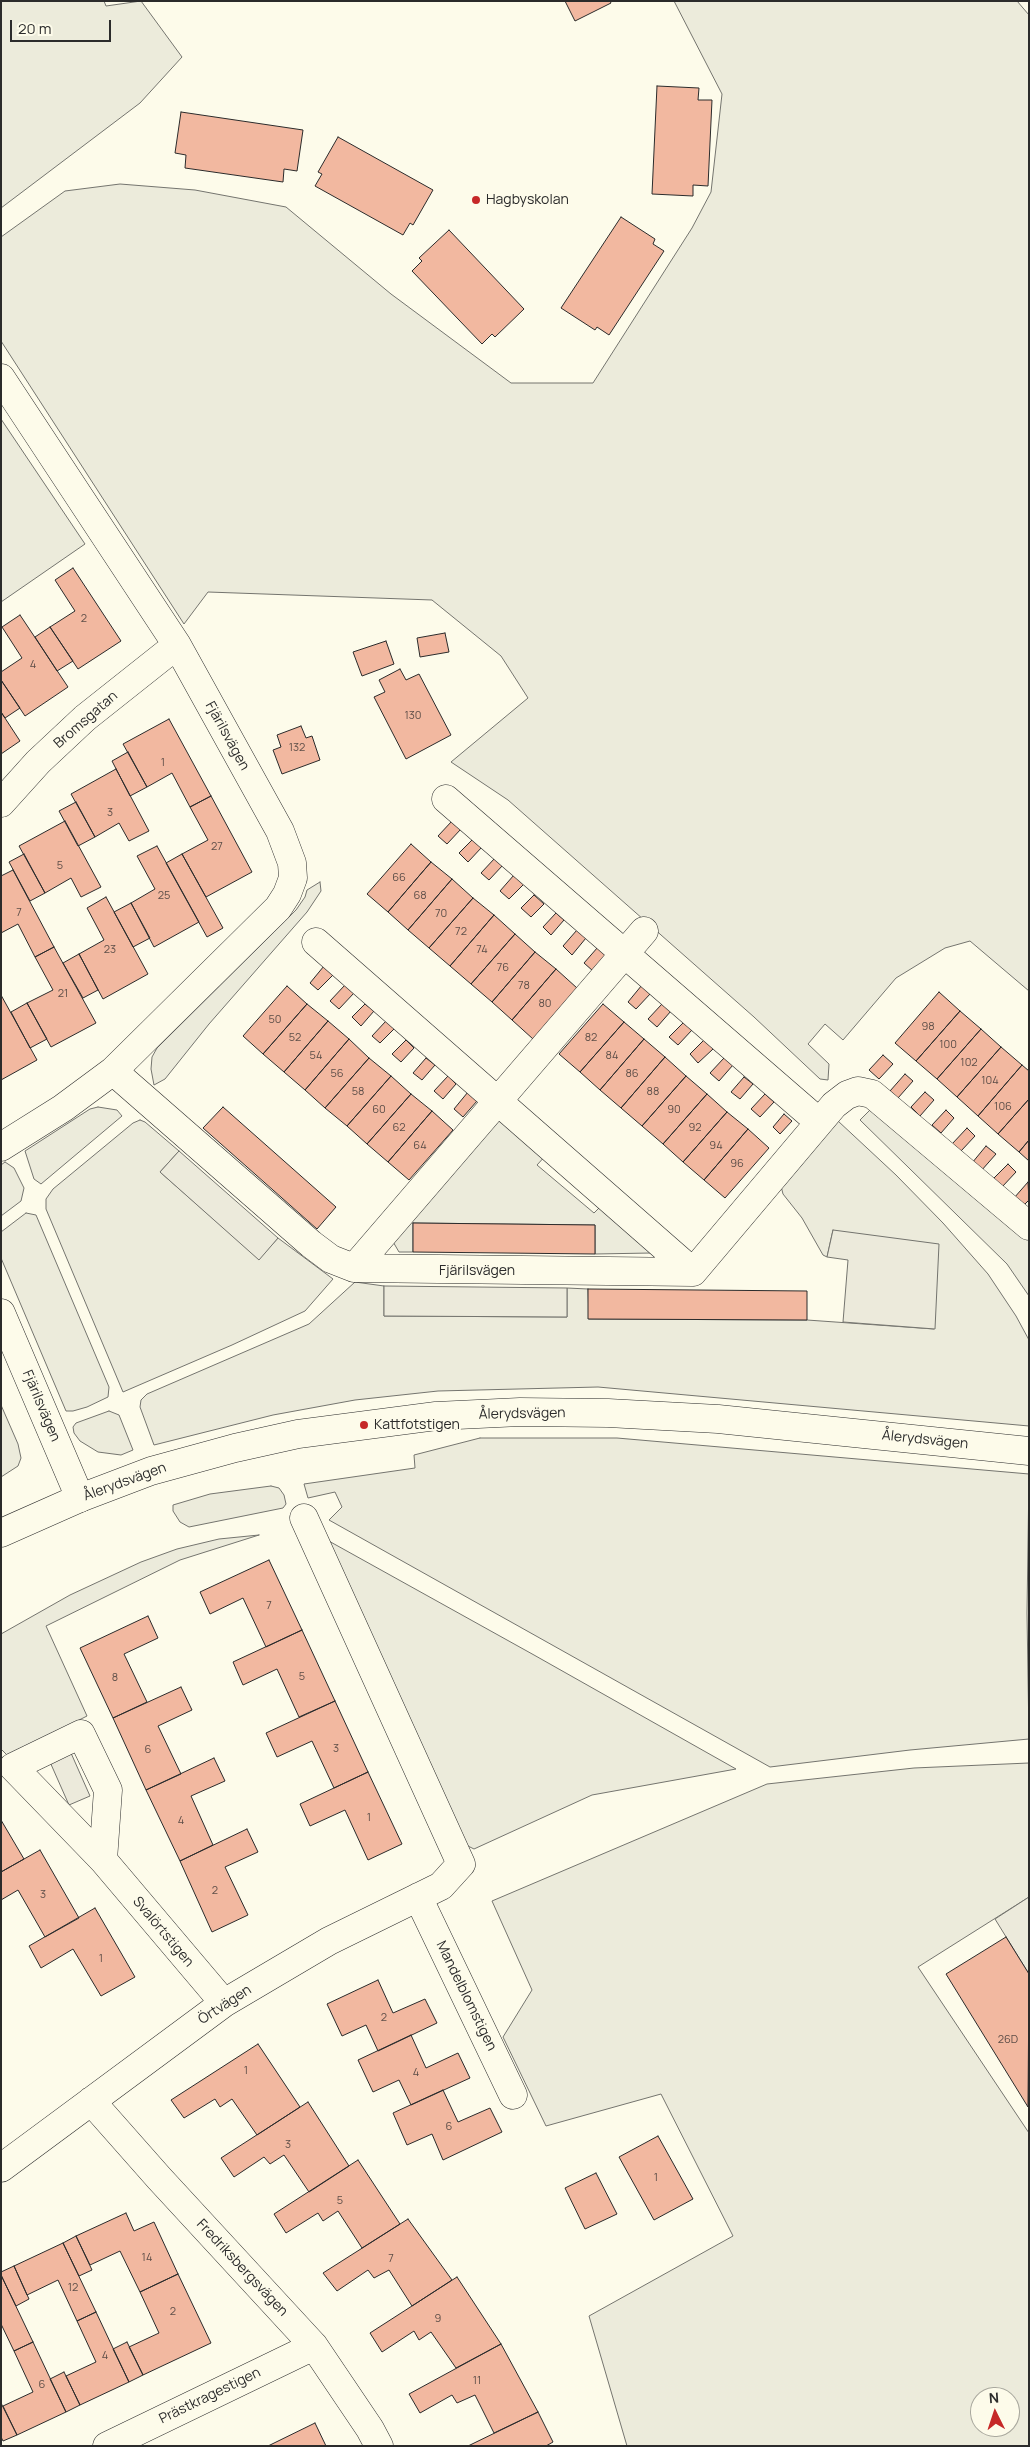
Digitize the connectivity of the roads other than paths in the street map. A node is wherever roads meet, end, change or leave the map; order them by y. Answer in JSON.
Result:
{"nodes":[{"id":1,"x":1,"y":378,"type":"edge"},
{"id":2,"x":177,"y":645,"type":"junction"},
{"id":3,"x":446,"y":799,"type":"dead end"},
{"id":4,"x":1,"y":802,"type":"edge"},
{"id":5,"x":644,"y":931,"type":"dead end"},
{"id":6,"x":316,"y":942,"type":"dead end"},
{"id":7,"x":625,"y":953,"type":"junction"},
{"id":8,"x":113,"y":1071,"type":"junction"},
{"id":9,"x":497,"y":1101,"type":"junction"},
{"id":10,"x":827,"y":1113,"type":"junction"},
{"id":11,"x":1,"y":1147,"type":"edge"},
{"id":12,"x":1029,"y":1226,"type":"edge"},
{"id":13,"x":354,"y":1268,"type":"junction"},
{"id":14,"x":693,"y":1272,"type":"junction"},
{"id":15,"x":1,"y":1313,"type":"edge"},
{"id":16,"x":1029,"y":1451,"type":"edge"},
{"id":17,"x":80,"y":1498,"type":"junction"},
{"id":18,"x":304,"y":1518,"type":"dead end"},
{"id":19,"x":1,"y":1533,"type":"edge"},
{"id":20,"x":7,"y":1761,"type":"edge"},
{"id":21,"x":103,"y":1860,"type":"junction"},
{"id":22,"x":418,"y":1897,"type":"junction"},
{"id":23,"x":224,"y":2003,"type":"junction"},
{"id":24,"x":514,"y":2095,"type":"dead end"},
{"id":25,"x":91,"y":2101,"type":"junction"},
{"id":26,"x":1,"y":2168,"type":"edge"},
{"id":27,"x":314,"y":2346,"type":"junction"},
{"id":28,"x":107,"y":2446,"type":"edge"},
{"id":29,"x":379,"y":2446,"type":"edge"}],
"edges":[{"from":1,"to":2,"type":"street","name":"Fjärilsvägen"},
{"from":2,"to":4,"type":"street","name":"Bromsgatan"},
{"from":2,"to":8,"type":"street","name":"Fjärilsvägen"},
{"from":3,"to":7,"type":"street"},
{"from":5,"to":7,"type":"street"},
{"from":6,"to":9,"type":"street"},
{"from":7,"to":9,"type":"street"},
{"from":7,"to":10,"type":"street"},
{"from":8,"to":11,"type":"street","name":"Fjärilsvägen"},
{"from":8,"to":13,"type":"street","name":"Fjärilsvägen"},
{"from":9,"to":13,"type":"street"},
{"from":9,"to":14,"type":"street"},
{"from":10,"to":12,"type":"street"},
{"from":10,"to":14,"type":"street"},
{"from":13,"to":14,"type":"street","name":"Fjärilsvägen"},
{"from":15,"to":17,"type":"street","name":"Fjärilsvägen"},
{"from":16,"to":17,"type":"street","name":"Ålerydsvägen"},
{"from":17,"to":19,"type":"street","name":"Ålerydsvägen"},
{"from":18,"to":22,"type":"street","name":"Örtvägen"},
{"from":20,"to":21,"type":"street","name":"Svalörtstigen"},
{"from":20,"to":21,"type":"street","name":"Svalörtstigen"},
{"from":21,"to":23,"type":"street","name":"Svalörtstigen"},
{"from":22,"to":23,"type":"street","name":"Örtvägen"},
{"from":22,"to":24,"type":"street","name":"Mandelblomstigen"},
{"from":23,"to":25,"type":"street","name":"Örtvägen"},
{"from":25,"to":26,"type":"street","name":"Örtvägen"},
{"from":25,"to":27,"type":"street","name":"Fredriksbergsvägen"},
{"from":27,"to":28,"type":"street","name":"Prästkragestigen"},
{"from":27,"to":29,"type":"street","name":"Fredriksbergsvägen"}]}
